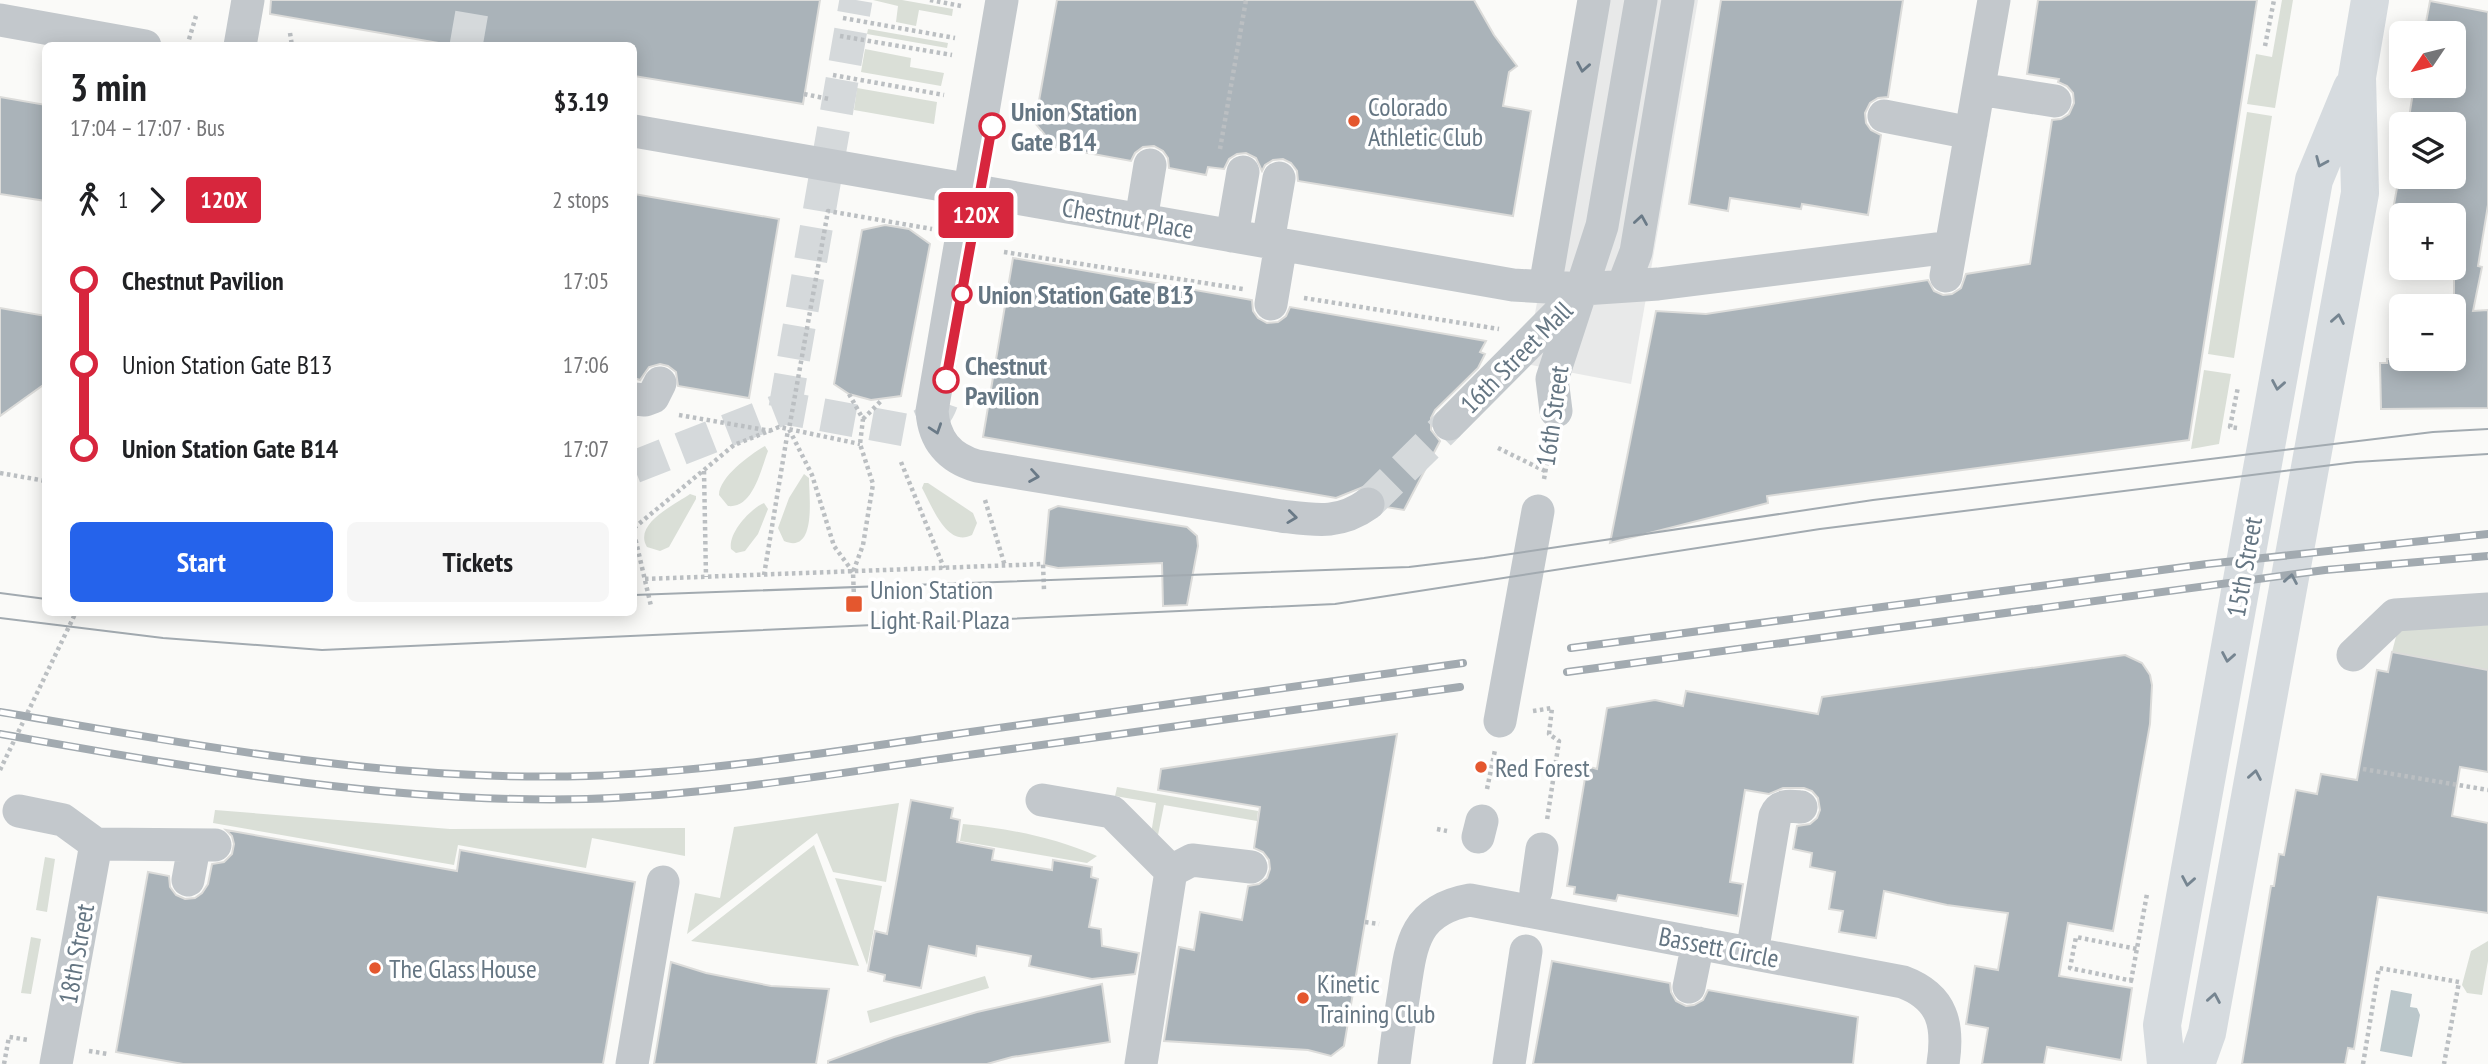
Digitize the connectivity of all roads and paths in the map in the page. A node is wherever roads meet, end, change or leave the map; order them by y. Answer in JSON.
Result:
{"nodes":[{"id":1,"x":248,"y":0,"type":"edge"},
{"id":2,"x":930,"y":0,"type":"edge"},
{"id":3,"x":1002,"y":0,"type":"edge"},
{"id":4,"x":1247,"y":0,"type":"edge"},
{"id":5,"x":1594,"y":0,"type":"edge"},
{"id":6,"x":1642,"y":0,"type":"edge"},
{"id":7,"x":1678,"y":0,"type":"edge"},
{"id":8,"x":1994,"y":0,"type":"edge"},
{"id":9,"x":2274,"y":0,"type":"edge"},
{"id":10,"x":2370,"y":0,"type":"edge"},
{"id":11,"x":961,"y":6,"type":"dead end"},
{"id":12,"x":197,"y":16,"type":"dead end"},
{"id":13,"x":843,"y":18,"type":"dead end"},
{"id":14,"x":0,"y":20,"type":"edge"},
{"id":15,"x":289,"y":33,"type":"dead end"},
{"id":16,"x":840,"y":36,"type":"dead end"},
{"id":17,"x":955,"y":38,"type":"dead end"},
{"id":18,"x":123,"y":42,"type":"edge"},
{"id":19,"x":188,"y":42,"type":"edge"},
{"id":20,"x":241,"y":42,"type":"edge"},
{"id":21,"x":291,"y":42,"type":"edge"},
{"id":22,"x":2265,"y":46,"type":"dead end"},
{"id":23,"x":952,"y":55,"type":"dead end"},
{"id":24,"x":833,"y":75,"type":"dead end"},
{"id":25,"x":2357,"y":77,"type":"junction"},
{"id":26,"x":1979,"y":89,"type":"junction"},
{"id":27,"x":804,"y":94,"type":"dead end"},
{"id":28,"x":944,"y":95,"type":"dead end"},
{"id":29,"x":829,"y":99,"type":"dead end"},
{"id":30,"x":2055,"y":101,"type":"dead end"},
{"id":31,"x":1884,"y":116,"type":"dead end"},
{"id":32,"x":637,"y":132,"type":"edge"},
{"id":33,"x":1971,"y":133,"type":"junction"},
{"id":34,"x":1150,"y":165,"type":"dead end"},
{"id":35,"x":1231,"y":165,"type":"joint"},
{"id":36,"x":1279,"y":178,"type":"dead end"},
{"id":37,"x":970,"y":190,"type":"junction"},
{"id":38,"x":1141,"y":220,"type":"junction"},
{"id":39,"x":892,"y":222,"type":"dead end"},
{"id":40,"x":1232,"y":236,"type":"junction"},
{"id":41,"x":1275,"y":243,"type":"junction"},
{"id":42,"x":1623,"y":286,"type":"junction"},
{"id":43,"x":1545,"y":287,"type":"junction"},
{"id":44,"x":1583,"y":289,"type":"junction"},
{"id":45,"x":1271,"y":304,"type":"dead end"},
{"id":46,"x":2239,"y":380,"type":"dead end"},
{"id":47,"x":849,"y":394,"type":"dead end"},
{"id":48,"x":882,"y":400,"type":"dead end"},
{"id":49,"x":1556,"y":411,"type":"joint"},
{"id":50,"x":677,"y":415,"type":"dead end"},
{"id":51,"x":863,"y":419,"type":"junction"},
{"id":52,"x":1449,"y":424,"type":"tunnel mouth"},
{"id":53,"x":2230,"y":427,"type":"dead end"},
{"id":54,"x":789,"y":429,"type":"junction"},
{"id":55,"x":771,"y":430,"type":"junction"},
{"id":56,"x":860,"y":444,"type":"junction"},
{"id":57,"x":1498,"y":447,"type":"dead end"},
{"id":58,"x":901,"y":462,"type":"dead end"},
{"id":59,"x":704,"y":470,"type":"junction"},
{"id":60,"x":1545,"y":471,"type":"junction"},
{"id":61,"x":0,"y":473,"type":"edge"},
{"id":62,"x":974,"y":478,"type":"junction"},
{"id":63,"x":42,"y":480,"type":"edge"},
{"id":64,"x":1368,"y":504,"type":"tunnel mouth"},
{"id":65,"x":1538,"y":511,"type":"joint"},
{"id":66,"x":637,"y":528,"type":"edge"},
{"id":67,"x":637,"y":544,"type":"edge"},
{"id":68,"x":1005,"y":566,"type":"junction"},
{"id":69,"x":944,"y":568,"type":"junction"},
{"id":70,"x":853,"y":572,"type":"junction"},
{"id":71,"x":764,"y":575,"type":"junction"},
{"id":72,"x":706,"y":577,"type":"junction"},
{"id":73,"x":645,"y":579,"type":"junction"},
{"id":74,"x":1044,"y":590,"type":"dead end"},
{"id":75,"x":853,"y":598,"type":"dead end"},
{"id":76,"x":651,"y":606,"type":"dead end"},
{"id":77,"x":2488,"y":609,"type":"edge"},
{"id":78,"x":74,"y":616,"type":"edge"},
{"id":79,"x":2353,"y":655,"type":"dead end"},
{"id":80,"x":1500,"y":719,"type":"junction"},
{"id":81,"x":2363,"y":769,"type":"dead end"},
{"id":82,"x":0,"y":770,"type":"edge"},
{"id":83,"x":2488,"y":790,"type":"edge"},
{"id":84,"x":1042,"y":800,"type":"dead end"},
{"id":85,"x":1801,"y":807,"type":"dead end"},
{"id":86,"x":19,"y":811,"type":"dead end"},
{"id":87,"x":1480,"y":829,"type":"dead end"},
{"id":88,"x":96,"y":844,"type":"junction"},
{"id":89,"x":1542,"y":849,"type":"joint"},
{"id":90,"x":202,"y":862,"type":"dead end"},
{"id":91,"x":1251,"y":867,"type":"dead end"},
{"id":92,"x":1171,"y":871,"type":"junction"},
{"id":93,"x":663,"y":882,"type":"dead end"},
{"id":94,"x":1536,"y":891,"type":"dead end"},
{"id":95,"x":1365,"y":922,"type":"dead end"},
{"id":96,"x":1379,"y":924,"type":"dead end"},
{"id":97,"x":1698,"y":943,"type":"junction"},
{"id":98,"x":2137,"y":949,"type":"dead end"},
{"id":99,"x":1526,"y":951,"type":"dead end"},
{"id":100,"x":1752,"y":953,"type":"junction"},
{"id":101,"x":2144,"y":983,"type":"dead end"},
{"id":102,"x":1689,"y":987,"type":"dead end"},
{"id":103,"x":9,"y":1037,"type":"dead end"},
{"id":104,"x":4,"y":1064,"type":"edge"},
{"id":105,"x":56,"y":1064,"type":"edge"},
{"id":106,"x":632,"y":1064,"type":"edge"},
{"id":107,"x":1141,"y":1064,"type":"edge"},
{"id":108,"x":1394,"y":1064,"type":"edge"},
{"id":109,"x":1509,"y":1064,"type":"edge"},
{"id":110,"x":1943,"y":1064,"type":"edge"},
{"id":111,"x":2166,"y":1064,"type":"edge"},
{"id":112,"x":2196,"y":1064,"type":"edge"},
{"id":113,"x":2362,"y":1064,"type":"edge"},
{"id":114,"x":2444,"y":1064,"type":"edge"}],
"edges":[{"from":1,"to":20,"type":"street"},
{"from":2,"to":11,"type":"path"},
{"from":3,"to":37,"type":"street"},
{"from":4,"to":35,"type":"path"},
{"from":5,"to":43,"type":"street","one_way":true},
{"from":6,"to":44,"type":"street","name":"16th Street"},
{"from":42,"to":7,"type":"street","one_way":true},
{"from":8,"to":26,"type":"street"},
{"from":9,"to":22,"type":"path"},
{"from":10,"to":25,"type":"main road","name":"15th Street"},
{"from":12,"to":19,"type":"path"},
{"from":13,"to":17,"type":"path"},
{"from":14,"to":18,"type":"street"},
{"from":15,"to":21,"type":"path"},
{"from":16,"to":23,"type":"path"},
{"from":24,"to":28,"type":"path"},
{"from":25,"to":111,"type":"main road","name":"15th Street","one_way":true},
{"from":112,"to":25,"type":"main road","name":"15th Street","one_way":true},
{"from":26,"to":30,"type":"street"},
{"from":26,"to":33,"type":"street"},
{"from":27,"to":29,"type":"path"},
{"from":31,"to":33,"type":"street"},
{"from":32,"to":37,"type":"street","name":"Chestnut Place"},
{"from":33,"to":42,"type":"street","name":"Chestnut Place"},
{"from":34,"to":38,"type":"street"},
{"from":35,"to":40,"type":"street"},
{"from":36,"to":41,"type":"street"},
{"from":37,"to":38,"type":"street","name":"Chestnut Place"},
{"from":37,"to":62,"type":"street","one_way":true},
{"from":38,"to":40,"type":"street","name":"Chestnut Place"},
{"from":39,"to":54,"type":"path"},
{"from":40,"to":41,"type":"street","name":"Chestnut Place"},
{"from":41,"to":43,"type":"street","name":"Chestnut Place"},
{"from":41,"to":45,"type":"street"},
{"from":42,"to":44,"type":"street","name":"Chestnut Place"},
{"from":43,"to":44,"type":"street","name":"Chestnut Place"},
{"from":44,"to":49,"type":"street","name":"16th Street"},
{"from":44,"to":52,"type":"street","name":"16th Street Mall"},
{"from":46,"to":53,"type":"path"},
{"from":47,"to":51,"type":"path"},
{"from":48,"to":51,"type":"path"},
{"from":49,"to":60,"type":"path","name":"16th Street"},
{"from":50,"to":55,"type":"path"},
{"from":51,"to":56,"type":"path"},
{"from":54,"to":55,"type":"path"},
{"from":54,"to":56,"type":"path"},
{"from":54,"to":70,"type":"path"},
{"from":54,"to":71,"type":"path"},
{"from":55,"to":59,"type":"path"},
{"from":56,"to":70,"type":"path"},
{"from":57,"to":60,"type":"path"},
{"from":58,"to":69,"type":"path"},
{"from":59,"to":66,"type":"path"},
{"from":59,"to":72,"type":"path"},
{"from":60,"to":65,"type":"path","name":"16th Street"},
{"from":61,"to":63,"type":"path"},
{"from":62,"to":64,"type":"street","one_way":true},
{"from":62,"to":68,"type":"path"},
{"from":65,"to":80,"type":"street"},
{"from":67,"to":73,"type":"path"},
{"from":68,"to":69,"type":"path"},
{"from":68,"to":74,"type":"path"},
{"from":69,"to":70,"type":"path"},
{"from":70,"to":71,"type":"path"},
{"from":70,"to":75,"type":"path"},
{"from":71,"to":72,"type":"path"},
{"from":72,"to":73,"type":"path"},
{"from":73,"to":76,"type":"path"},
{"from":77,"to":79,"type":"street"},
{"from":78,"to":82,"type":"path"},
{"from":80,"to":87,"type":"path"},
{"from":80,"to":89,"type":"path"},
{"from":81,"to":83,"type":"path"},
{"from":84,"to":92,"type":"street"},
{"from":85,"to":100,"type":"street"},
{"from":86,"to":88,"type":"street"},
{"from":88,"to":90,"type":"street"},
{"from":88,"to":105,"type":"street","name":"18th Street"},
{"from":89,"to":94,"type":"street"},
{"from":91,"to":92,"type":"street"},
{"from":92,"to":107,"type":"street"},
{"from":93,"to":106,"type":"street"},
{"from":95,"to":96,"type":"path"},
{"from":97,"to":100,"type":"street","name":"Bassett Circle"},
{"from":97,"to":102,"type":"street"},
{"from":97,"to":108,"type":"street","name":"Bassett Circle"},
{"from":98,"to":101,"type":"path"},
{"from":99,"to":109,"type":"street"},
{"from":100,"to":110,"type":"street","name":"Bassett Circle"},
{"from":103,"to":104,"type":"path"},
{"from":113,"to":114,"type":"path"}]}
